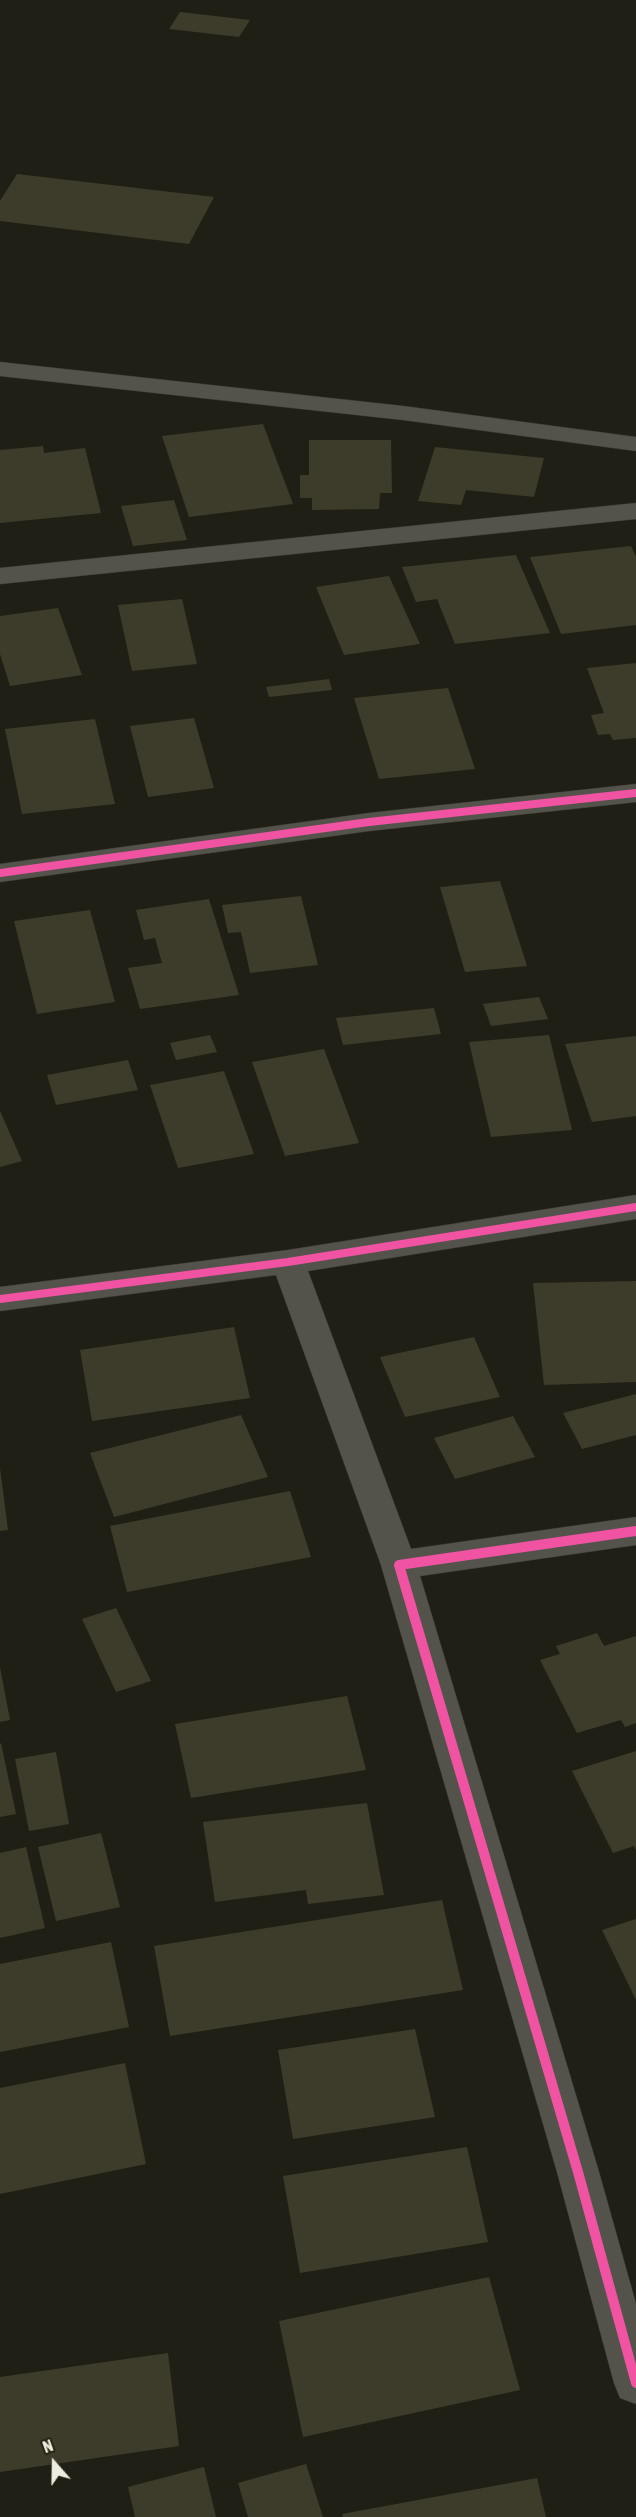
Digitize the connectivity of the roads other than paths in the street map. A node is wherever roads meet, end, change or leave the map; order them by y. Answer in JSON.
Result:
{"nodes":[{"id":1,"x":0,"y":369,"type":"edge"},
{"id":2,"x":636,"y":444,"type":"edge"},
{"id":3,"x":636,"y":511,"type":"edge"},
{"id":4,"x":0,"y":576,"type":"edge"},
{"id":5,"x":636,"y":794,"type":"edge"},
{"id":6,"x":0,"y":873,"type":"edge"},
{"id":7,"x":636,"y":1207,"type":"edge"},
{"id":8,"x":288,"y":1262,"type":"junction"},
{"id":9,"x":0,"y":1299,"type":"edge"},
{"id":10,"x":636,"y":1532,"type":"edge"},
{"id":11,"x":399,"y":1565,"type":"junction"},
{"id":12,"x":636,"y":2383,"type":"edge"}],
"edges":[{"from":1,"to":2,"type":"street"},
{"from":3,"to":4,"type":"street"},
{"from":5,"to":6,"type":"street"},
{"from":7,"to":8,"type":"street"},
{"from":8,"to":9,"type":"street"},
{"from":8,"to":11,"type":"street"},
{"from":10,"to":11,"type":"street"},
{"from":11,"to":12,"type":"street"}]}
